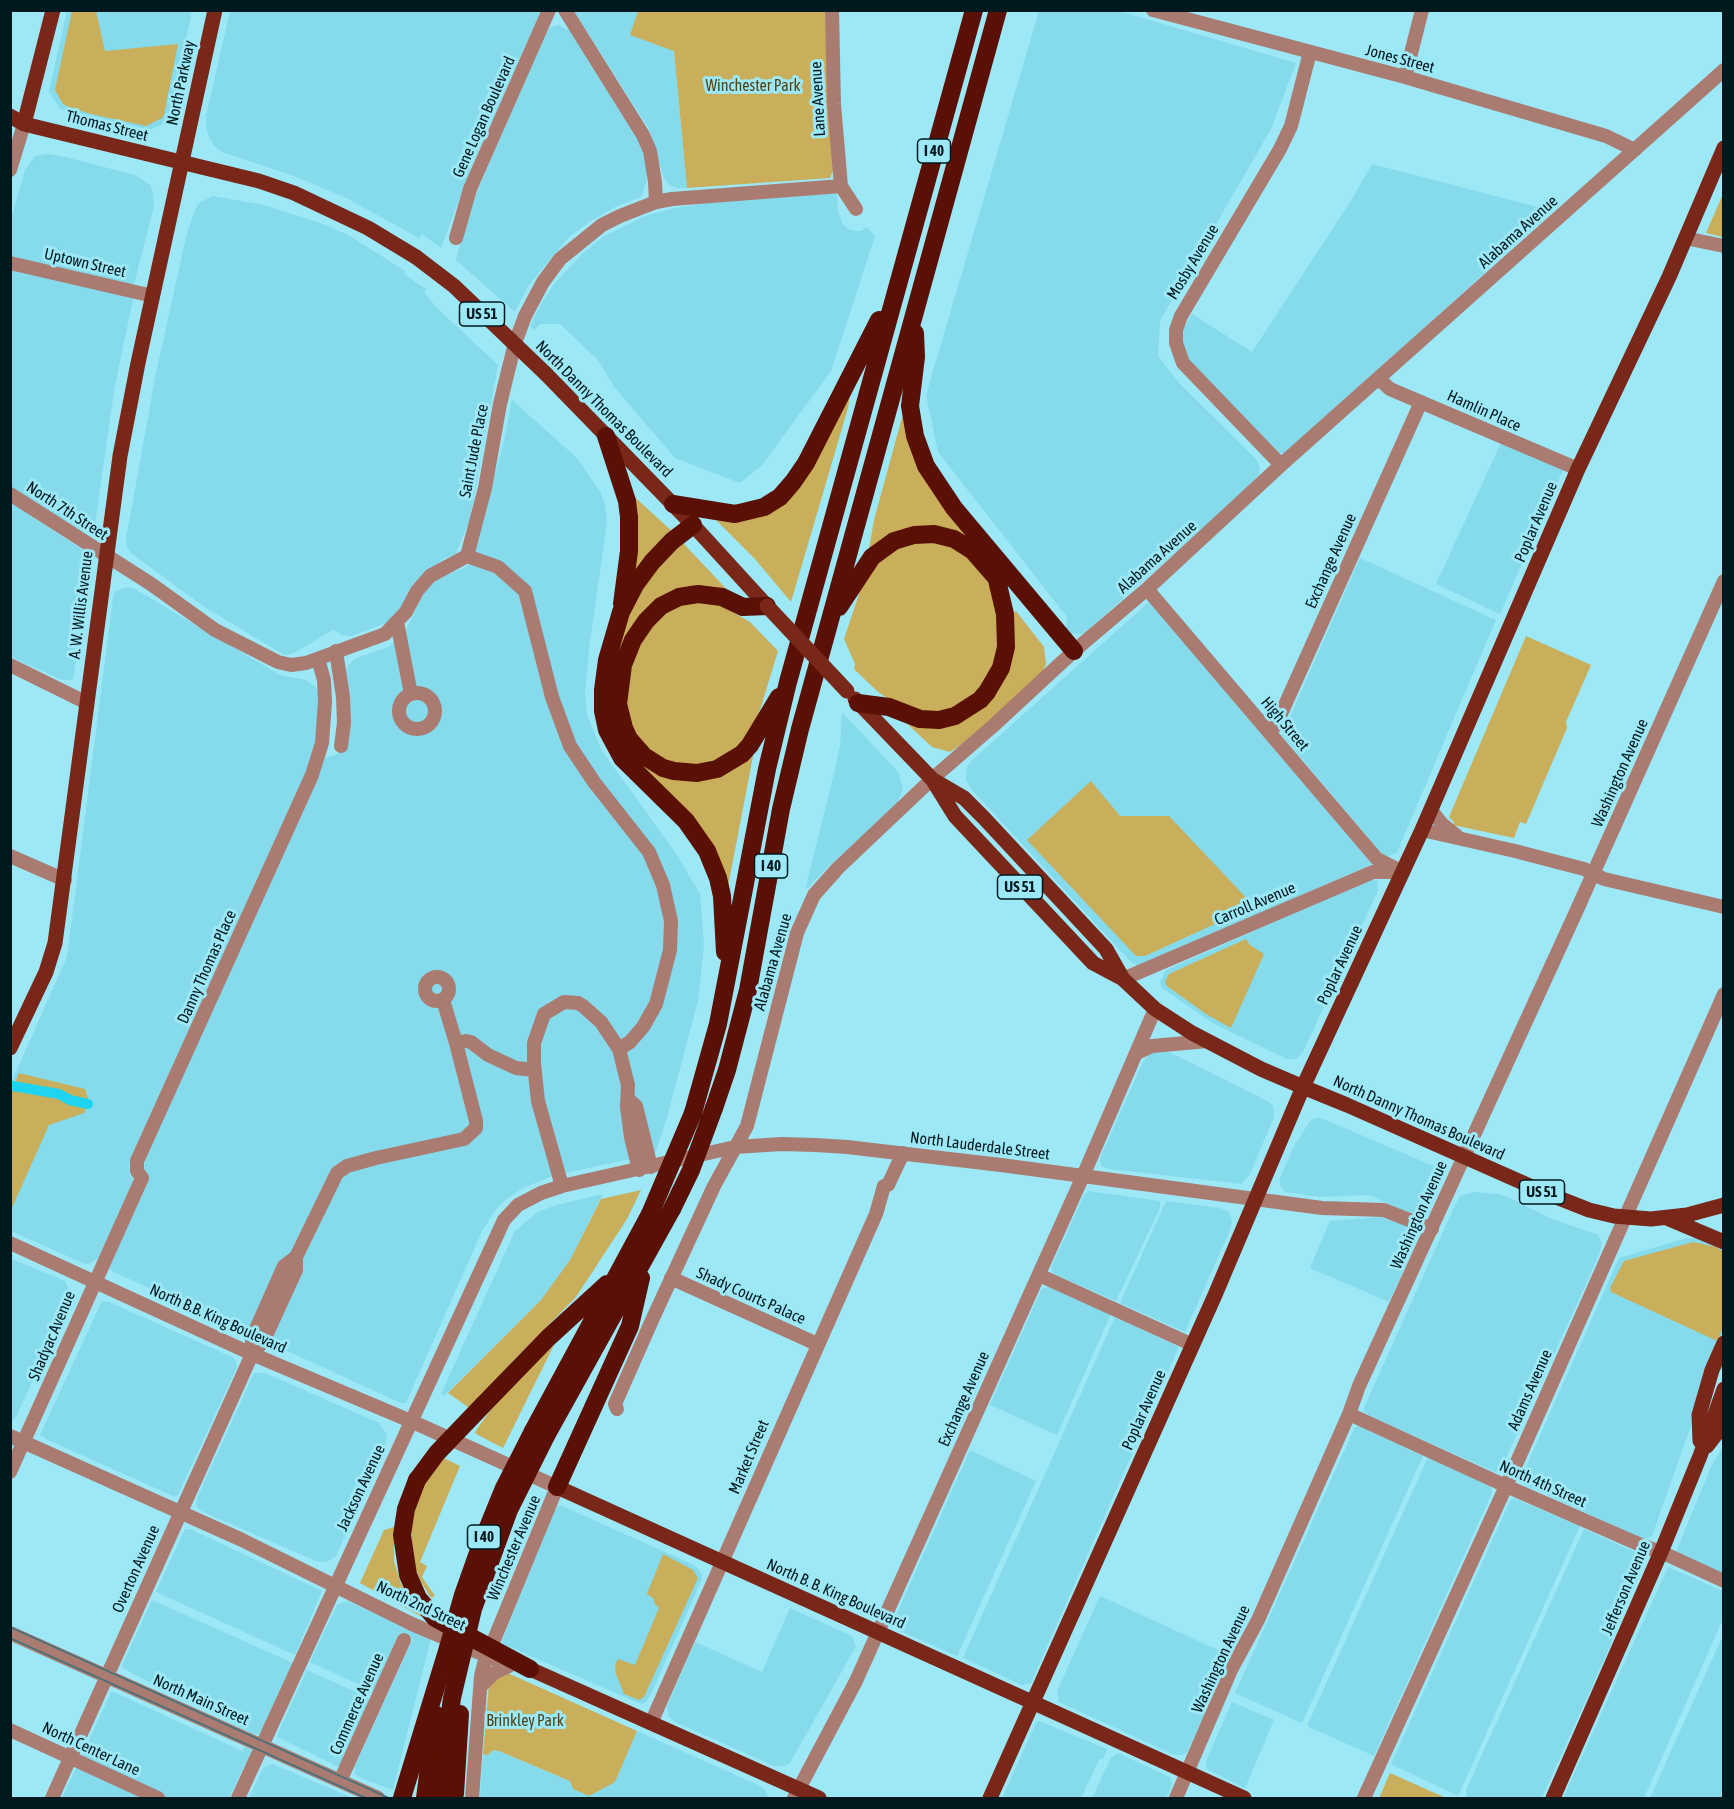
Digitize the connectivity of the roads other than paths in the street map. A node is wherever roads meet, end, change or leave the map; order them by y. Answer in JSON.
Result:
{"nodes":[{"id":1,"x":52,"y":10,"type":"edge"},
{"id":2,"x":215,"y":10,"type":"edge"},
{"id":3,"x":549,"y":10,"type":"edge"},
{"id":4,"x":565,"y":10,"type":"edge"},
{"id":5,"x":832,"y":10,"type":"edge"},
{"id":6,"x":974,"y":10,"type":"edge"},
{"id":7,"x":998,"y":10,"type":"edge"},
{"id":8,"x":1422,"y":10,"type":"edge"},
{"id":9,"x":1156,"y":11,"type":"edge"},
{"id":10,"x":1310,"y":52,"type":"junction"},
{"id":11,"x":1724,"y":70,"type":"edge"},
{"id":12,"x":1405,"y":77,"type":"junction"},
{"id":13,"x":15,"y":122,"type":"edge"},
{"id":14,"x":1724,"y":148,"type":"edge"},
{"id":15,"x":1635,"y":150,"type":"junction"},
{"id":16,"x":182,"y":163,"type":"junction"},
{"id":17,"x":10,"y":170,"type":"edge"},
{"id":18,"x":841,"y":186,"type":"junction"},
{"id":19,"x":656,"y":202,"type":"junction"},
{"id":20,"x":856,"y":208,"type":"dead end"},
{"id":21,"x":1685,"y":237,"type":"junction"},
{"id":22,"x":456,"y":238,"type":"dead end"},
{"id":23,"x":1724,"y":246,"type":"edge"},
{"id":24,"x":10,"y":263,"type":"edge"},
{"id":25,"x":894,"y":292,"type":"junction"},
{"id":26,"x":153,"y":296,"type":"junction"},
{"id":27,"x":915,"y":312,"type":"junction"},
{"id":28,"x":1379,"y":379,"type":"junction"},
{"id":29,"x":1421,"y":402,"type":"junction"},
{"id":30,"x":606,"y":436,"type":"junction"},
{"id":31,"x":1281,"y":465,"type":"junction"},
{"id":32,"x":1578,"y":469,"type":"junction"},
{"id":33,"x":10,"y":494,"type":"edge"},
{"id":34,"x":673,"y":504,"type":"junction"},
{"id":35,"x":693,"y":525,"type":"junction"},
{"id":36,"x":105,"y":556,"type":"junction"},
{"id":37,"x":467,"y":556,"type":"junction"},
{"id":38,"x":996,"y":576,"type":"junction"},
{"id":39,"x":1724,"y":581,"type":"edge"},
{"id":40,"x":1148,"y":589,"type":"junction"},
{"id":41,"x":767,"y":606,"type":"junction"},
{"id":42,"x":621,"y":612,"type":"junction"},
{"id":43,"x":398,"y":622,"type":"junction"},
{"id":44,"x":828,"y":623,"type":"junction"},
{"id":45,"x":336,"y":651,"type":"junction"},
{"id":46,"x":1069,"y":655,"type":"junction"},
{"id":47,"x":318,"y":659,"type":"junction"},
{"id":48,"x":10,"y":665,"type":"edge"},
{"id":49,"x":788,"y":682,"type":"junction"},
{"id":50,"x":411,"y":694,"type":"dead end"},
{"id":51,"x":853,"y":697,"type":"junction"},
{"id":52,"x":87,"y":702,"type":"junction"},
{"id":53,"x":1270,"y":732,"type":"junction"},
{"id":54,"x":341,"y":746,"type":"dead end"},
{"id":55,"x":932,"y":779,"type":"junction"},
{"id":56,"x":1431,"y":810,"type":"junction"},
{"id":57,"x":1422,"y":830,"type":"junction"},
{"id":58,"x":1458,"y":837,"type":"junction"},
{"id":59,"x":10,"y":856,"type":"edge"},
{"id":60,"x":1403,"y":872,"type":"junction"},
{"id":61,"x":1593,"y":874,"type":"junction"},
{"id":62,"x":65,"y":880,"type":"junction"},
{"id":63,"x":1724,"y":907,"type":"edge"},
{"id":64,"x":1123,"y":979,"type":"junction"},
{"id":65,"x":727,"y":981,"type":"junction"},
{"id":66,"x":1724,"y":994,"type":"edge"},
{"id":67,"x":443,"y":1000,"type":"dead end"},
{"id":68,"x":1155,"y":1009,"type":"junction"},
{"id":69,"x":1208,"y":1041,"type":"junction"},
{"id":70,"x":456,"y":1044,"type":"junction"},
{"id":71,"x":11,"y":1046,"type":"edge"},
{"id":72,"x":619,"y":1049,"type":"junction"},
{"id":73,"x":1137,"y":1053,"type":"junction"},
{"id":74,"x":535,"y":1070,"type":"junction"},
{"id":75,"x":1303,"y":1087,"type":"junction"},
{"id":76,"x":735,"y":1147,"type":"junction"},
{"id":77,"x":903,"y":1153,"type":"junction"},
{"id":78,"x":1463,"y":1157,"type":"junction"},
{"id":79,"x":645,"y":1168,"type":"junction"},
{"id":80,"x":1083,"y":1176,"type":"junction"},
{"id":81,"x":562,"y":1186,"type":"junction"},
{"id":82,"x":1255,"y":1198,"type":"junction"},
{"id":83,"x":525,"y":1201,"type":"joint"},
{"id":84,"x":1724,"y":1205,"type":"edge"},
{"id":85,"x":1624,"y":1218,"type":"junction"},
{"id":86,"x":1667,"y":1218,"type":"junction"},
{"id":87,"x":1432,"y":1229,"type":"junction"},
{"id":88,"x":1724,"y":1242,"type":"edge"},
{"id":89,"x":10,"y":1243,"type":"edge"},
{"id":90,"x":647,"y":1256,"type":"junction"},
{"id":91,"x":620,"y":1273,"type":"junction"},
{"id":92,"x":1039,"y":1275,"type":"junction"},
{"id":93,"x":671,"y":1278,"type":"junction"},
{"id":94,"x":95,"y":1280,"type":"junction"},
{"id":95,"x":1724,"y":1343,"type":"edge"},
{"id":96,"x":817,"y":1344,"type":"junction"},
{"id":97,"x":1193,"y":1345,"type":"junction"},
{"id":98,"x":252,"y":1354,"type":"junction"},
{"id":99,"x":1724,"y":1389,"type":"edge"},
{"id":100,"x":617,"y":1409,"type":"dead end"},
{"id":101,"x":1349,"y":1414,"type":"junction"},
{"id":102,"x":413,"y":1422,"type":"junction"},
{"id":103,"x":1724,"y":1424,"type":"edge"},
{"id":104,"x":539,"y":1433,"type":"junction"},
{"id":105,"x":10,"y":1436,"type":"edge"},
{"id":106,"x":24,"y":1442,"type":"junction"},
{"id":107,"x":1700,"y":1456,"type":"junction"},
{"id":108,"x":10,"y":1472,"type":"edge"},
{"id":109,"x":1506,"y":1486,"type":"junction"},
{"id":110,"x":557,"y":1487,"type":"junction"},
{"id":111,"x":180,"y":1512,"type":"junction"},
{"id":112,"x":1661,"y":1552,"type":"junction"},
{"id":113,"x":721,"y":1562,"type":"junction"},
{"id":114,"x":1724,"y":1581,"type":"edge"},
{"id":115,"x":335,"y":1586,"type":"junction"},
{"id":116,"x":10,"y":1633,"type":"edge"},
{"id":117,"x":878,"y":1633,"type":"junction"},
{"id":118,"x":404,"y":1640,"type":"dead end"},
{"id":119,"x":465,"y":1640,"type":"junction"},
{"id":120,"x":448,"y":1648,"type":"junction"},
{"id":121,"x":489,"y":1651,"type":"junction"},
{"id":122,"x":509,"y":1666,"type":"junction"},
{"id":123,"x":530,"y":1669,"type":"junction"},
{"id":124,"x":106,"y":1675,"type":"junction"},
{"id":125,"x":482,"y":1685,"type":"junction"},
{"id":126,"x":1033,"y":1703,"type":"junction"},
{"id":127,"x":651,"y":1723,"type":"junction"},
{"id":128,"x":10,"y":1730,"type":"edge"},
{"id":129,"x":262,"y":1746,"type":"junction"},
{"id":130,"x":70,"y":1756,"type":"junction"},
{"id":131,"x":1188,"y":1773,"type":"junction"},
{"id":132,"x":340,"y":1781,"type":"junction"},
{"id":133,"x":796,"y":1794,"type":"edge"},
{"id":134,"x":52,"y":1798,"type":"edge"},
{"id":135,"x":158,"y":1798,"type":"edge"},
{"id":136,"x":238,"y":1798,"type":"edge"},
{"id":137,"x":378,"y":1798,"type":"edge"},
{"id":138,"x":402,"y":1798,"type":"edge"},
{"id":139,"x":424,"y":1798,"type":"edge"},
{"id":140,"x":438,"y":1798,"type":"edge"},
{"id":141,"x":455,"y":1798,"type":"edge"},
{"id":142,"x":472,"y":1798,"type":"edge"},
{"id":143,"x":819,"y":1798,"type":"edge"},
{"id":144,"x":990,"y":1798,"type":"edge"},
{"id":145,"x":1176,"y":1798,"type":"edge"},
{"id":146,"x":1244,"y":1798,"type":"edge"},
{"id":147,"x":1364,"y":1798,"type":"edge"},
{"id":148,"x":1553,"y":1798,"type":"edge"}],
"edges":[{"from":1,"to":13,"type":"main road"},
{"from":2,"to":16,"type":"main road","name":"North Parkway"},
{"from":3,"to":22,"type":"street","name":"Gene Logan Boulevard"},
{"from":4,"to":19,"type":"street"},
{"from":5,"to":18,"type":"street","name":"Lane Avenue"},
{"from":6,"to":25,"type":"highway","number":"I 40"},
{"from":7,"to":27,"type":"highway","number":"I 40"},
{"from":8,"to":12,"type":"street"},
{"from":9,"to":10,"type":"street","name":"Jones Street"},
{"from":10,"to":12,"type":"street","name":"Jones Street"},
{"from":10,"to":31,"type":"street","name":"Mosby Avenue"},
{"from":11,"to":15,"type":"street","name":"Alabama Avenue"},
{"from":12,"to":15,"type":"street","name":"Jones Street"},
{"from":13,"to":16,"type":"main road","name":"Thomas Street","number":"US 51"},
{"from":13,"to":17,"type":"street"},
{"from":14,"to":21,"type":"main road","name":"Poplar Avenue"},
{"from":15,"to":28,"type":"street","name":"Alabama Avenue"},
{"from":16,"to":26,"type":"main road","name":"A. W. Willis Avenue"},
{"from":16,"to":30,"type":"main road","name":"North Danny Thomas Boulevard","number":"US 51","bridge":true},
{"from":18,"to":19,"type":"street","name":"Saint Jude Place"},
{"from":18,"to":20,"type":"street"},
{"from":19,"to":37,"type":"street","name":"Saint Jude Place"},
{"from":21,"to":23,"type":"street"},
{"from":21,"to":32,"type":"main road","name":"Poplar Avenue"},
{"from":24,"to":26,"type":"street","name":"Uptown Street"},
{"from":25,"to":34,"type":"highway"},
{"from":25,"to":49,"type":"highway","number":"I 40"},
{"from":26,"to":36,"type":"main road","name":"A. W. Willis Avenue"},
{"from":27,"to":44,"type":"highway","number":"I 40"},
{"from":27,"to":46,"type":"highway"},
{"from":28,"to":29,"type":"street","name":"Hamlin Place"},
{"from":28,"to":31,"type":"street","name":"Alabama Avenue"},
{"from":29,"to":32,"type":"street","name":"Hamlin Place"},
{"from":29,"to":53,"type":"street","name":"Exchange Avenue"},
{"from":30,"to":34,"type":"main road","name":"North Danny Thomas Boulevard","number":"US 51"},
{"from":30,"to":42,"type":"highway"},
{"from":31,"to":40,"type":"street","name":"Alabama Avenue"},
{"from":32,"to":56,"type":"main road","name":"Poplar Avenue"},
{"from":33,"to":36,"type":"street","name":"North 7th Street"},
{"from":34,"to":35,"type":"main road","name":"North Danny Thomas Boulevard","number":"US 51"},
{"from":35,"to":41,"type":"main road","name":"North Danny Thomas Boulevard","number":"US 51"},
{"from":35,"to":42,"type":"highway"},
{"from":36,"to":47,"type":"street"},
{"from":36,"to":52,"type":"main road","name":"A. W. Willis Avenue"},
{"from":37,"to":43,"type":"street"},
{"from":37,"to":72,"type":"street"},
{"from":38,"to":44,"type":"highway"},
{"from":38,"to":46,"type":"highway"},
{"from":38,"to":51,"type":"highway"},
{"from":39,"to":61,"type":"street","name":"Washington Avenue"},
{"from":40,"to":46,"type":"street","name":"Alabama Avenue"},
{"from":40,"to":53,"type":"street","name":"High Street"},
{"from":41,"to":49,"type":"highway"},
{"from":41,"to":51,"type":"main road","name":"North Danny Thomas Boulevard","number":"US 51","bridge":true},
{"from":42,"to":65,"type":"highway"},
{"from":43,"to":45,"type":"street"},
{"from":43,"to":50,"type":"street"},
{"from":44,"to":90,"type":"highway","number":"I 40","bridge":true},
{"from":45,"to":47,"type":"street"},
{"from":45,"to":54,"type":"street"},
{"from":46,"to":55,"type":"street","name":"Alabama Avenue"},
{"from":47,"to":94,"type":"street","name":"Danny Thomas Place"},
{"from":48,"to":52,"type":"street"},
{"from":49,"to":65,"type":"highway","number":"I 40"},
{"from":51,"to":55,"type":"main road","name":"North Danny Thomas Boulevard","number":"US 51"},
{"from":52,"to":62,"type":"main road","name":"A. W. Willis Avenue"},
{"from":53,"to":60,"type":"street","name":"High Street"},
{"from":55,"to":64,"type":"main road","name":"North Danny Thomas Boulevard","number":"US 51"},
{"from":55,"to":76,"type":"street","name":"Alabama Avenue"},
{"from":56,"to":57,"type":"main road","name":"Poplar Avenue"},
{"from":56,"to":58,"type":"street"},
{"from":57,"to":58,"type":"street"},
{"from":57,"to":60,"type":"main road","name":"Poplar Avenue"},
{"from":58,"to":61,"type":"street"},
{"from":59,"to":62,"type":"street"},
{"from":60,"to":64,"type":"street","name":"Carroll Avenue"},
{"from":60,"to":75,"type":"main road","name":"Poplar Avenue"},
{"from":61,"to":63,"type":"street"},
{"from":61,"to":78,"type":"street","name":"Washington Avenue"},
{"from":62,"to":71,"type":"main road","name":"A. W. Willis Avenue"},
{"from":64,"to":68,"type":"main road","name":"North Danny Thomas Boulevard","number":"US 51"},
{"from":65,"to":91,"type":"highway","number":"I 40","bridge":true},
{"from":66,"to":85,"type":"street","name":"Adams Avenue"},
{"from":67,"to":70,"type":"street"},
{"from":68,"to":69,"type":"main road","name":"North Danny Thomas Boulevard","number":"US 51"},
{"from":68,"to":73,"type":"street","name":"Exchange Avenue"},
{"from":69,"to":73,"type":"street"},
{"from":69,"to":75,"type":"main road","name":"North Danny Thomas Boulevard","number":"US 51"},
{"from":70,"to":74,"type":"street"},
{"from":70,"to":98,"type":"street","name":"Overton Avenue"},
{"from":72,"to":74,"type":"street"},
{"from":72,"to":79,"type":"street"},
{"from":73,"to":80,"type":"street","name":"Exchange Avenue"},
{"from":74,"to":81,"type":"street"},
{"from":75,"to":78,"type":"main road","name":"North Danny Thomas Boulevard","number":"US 51"},
{"from":75,"to":82,"type":"main road","name":"Poplar Avenue"},
{"from":76,"to":77,"type":"street","name":"North Lauderdale Street"},
{"from":76,"to":79,"type":"street","name":"North Lauderdale Street"},
{"from":76,"to":93,"type":"street"},
{"from":77,"to":80,"type":"street","name":"North Lauderdale Street"},
{"from":77,"to":96,"type":"street","name":"Market Street"},
{"from":78,"to":85,"type":"main road","name":"North Danny Thomas Boulevard","number":"US 51"},
{"from":78,"to":87,"type":"street","name":"Washington Avenue"},
{"from":79,"to":81,"type":"street","name":"North Lauderdale Street"},
{"from":80,"to":82,"type":"street","name":"North Lauderdale Street"},
{"from":80,"to":92,"type":"street","name":"Exchange Avenue"},
{"from":81,"to":83,"type":"street","name":"North Lauderdale Street"},
{"from":82,"to":87,"type":"street","name":"North Lauderdale Street"},
{"from":82,"to":97,"type":"main road","name":"Poplar Avenue"},
{"from":83,"to":102,"type":"street","name":"Jackson Avenue"},
{"from":84,"to":86,"type":"main road","name":"North Danny Thomas Boulevard","number":"US 51"},
{"from":85,"to":86,"type":"main road","name":"North Danny Thomas Boulevard","number":"US 51"},
{"from":85,"to":109,"type":"street","name":"Adams Avenue"},
{"from":86,"to":88,"type":"main road"},
{"from":87,"to":101,"type":"street","name":"Washington Avenue"},
{"from":89,"to":94,"type":"street","name":"North B.B. King Boulevard"},
{"from":90,"to":104,"type":"highway","number":"I 40"},
{"from":90,"to":110,"type":"highway"},
{"from":91,"to":104,"type":"highway","number":"I 40"},
{"from":91,"to":121,"type":"highway","bridge":true},
{"from":92,"to":97,"type":"street"},
{"from":92,"to":117,"type":"street","name":"Exchange Avenue"},
{"from":93,"to":96,"type":"street","name":"Shady Courts Palace"},
{"from":93,"to":100,"type":"street"},
{"from":94,"to":98,"type":"street","name":"North B.B. King Boulevard"},
{"from":94,"to":106,"type":"street","name":"Shadyac Avenue"},
{"from":95,"to":107,"type":"main road"},
{"from":96,"to":113,"type":"street","name":"Market Street"},
{"from":97,"to":126,"type":"main road","name":"Poplar Avenue"},
{"from":98,"to":102,"type":"street","name":"North B.B. King Boulevard"},
{"from":98,"to":111,"type":"street","name":"Overton Avenue"},
{"from":99,"to":107,"type":"main road","name":"Jefferson Avenue"},
{"from":101,"to":109,"type":"street","name":"North 4th Street"},
{"from":101,"to":131,"type":"street","name":"Washington Avenue"},
{"from":102,"to":110,"type":"street","name":"North B. B. King Boulevard"},
{"from":102,"to":115,"type":"street","name":"Jackson Avenue"},
{"from":103,"to":107,"type":"main road"},
{"from":104,"to":119,"type":"highway","number":"I 40","bridge":true},
{"from":104,"to":120,"type":"highway","number":"I 40","bridge":true},
{"from":105,"to":106,"type":"street","name":"North 2nd Street"},
{"from":106,"to":108,"type":"street","name":"Shadyac Avenue"},
{"from":106,"to":111,"type":"street","name":"North 2nd Street"},
{"from":107,"to":112,"type":"main road","name":"Jefferson Avenue"},
{"from":109,"to":112,"type":"street","name":"North 4th Street"},
{"from":109,"to":147,"type":"street","name":"Adams Avenue"},
{"from":110,"to":113,"type":"main road","name":"North B. B. King Boulevard"},
{"from":110,"to":121,"type":"street","name":"Winchester Avenue"},
{"from":111,"to":115,"type":"street","name":"North 2nd Street"},
{"from":111,"to":124,"type":"street","name":"Overton Avenue"},
{"from":112,"to":114,"type":"street","name":"North 4th Street"},
{"from":112,"to":148,"type":"main road","name":"Jefferson Avenue"},
{"from":113,"to":117,"type":"main road","name":"North B. B. King Boulevard"},
{"from":113,"to":127,"type":"street","name":"Market Street"},
{"from":115,"to":121,"type":"street","name":"North 2nd Street"},
{"from":115,"to":129,"type":"street","name":"Jackson Avenue"},
{"from":116,"to":124,"type":"street","name":"North Main Street"},
{"from":117,"to":126,"type":"main road","name":"North B. B. King Boulevard"},
{"from":117,"to":133,"type":"street","name":"Exchange Avenue"},
{"from":118,"to":132,"type":"street","name":"Commerce Avenue"},
{"from":119,"to":140,"type":"highway","number":"I 40","bridge":true},
{"from":119,"to":141,"type":"highway","bridge":true},
{"from":120,"to":138,"type":"highway"},
{"from":120,"to":139,"type":"highway","number":"I 40"},
{"from":121,"to":122,"type":"street","name":"North 2nd Street"},
{"from":121,"to":123,"type":"highway"},
{"from":121,"to":125,"type":"street","name":"Winchester Avenue"},
{"from":122,"to":123,"type":"street","name":"North 2nd Street"},
{"from":122,"to":125,"type":"street"},
{"from":123,"to":127,"type":"main road","name":"North 2nd Street"},
{"from":124,"to":129,"type":"street","name":"North Main Street"},
{"from":124,"to":130,"type":"street","name":"Overton Avenue"},
{"from":125,"to":142,"type":"street","name":"Winchester Avenue"},
{"from":126,"to":131,"type":"main road","name":"North B. B. King Boulevard"},
{"from":126,"to":144,"type":"main road","name":"Poplar Avenue"},
{"from":127,"to":133,"type":"main road","name":"North 2nd Street"},
{"from":128,"to":130,"type":"street","name":"North Center Lane"},
{"from":129,"to":132,"type":"street","name":"North Main Street"},
{"from":129,"to":136,"type":"street","name":"Jackson Avenue"},
{"from":130,"to":134,"type":"street","name":"Overton Avenue"},
{"from":130,"to":135,"type":"street","name":"North Center Lane"},
{"from":131,"to":145,"type":"street","name":"Washington Avenue"},
{"from":131,"to":146,"type":"main road","name":"North B. B. King Boulevard"},
{"from":132,"to":137,"type":"street","name":"North Main Street"},
{"from":133,"to":143,"type":"main road","name":"North 2nd Street"}]}
